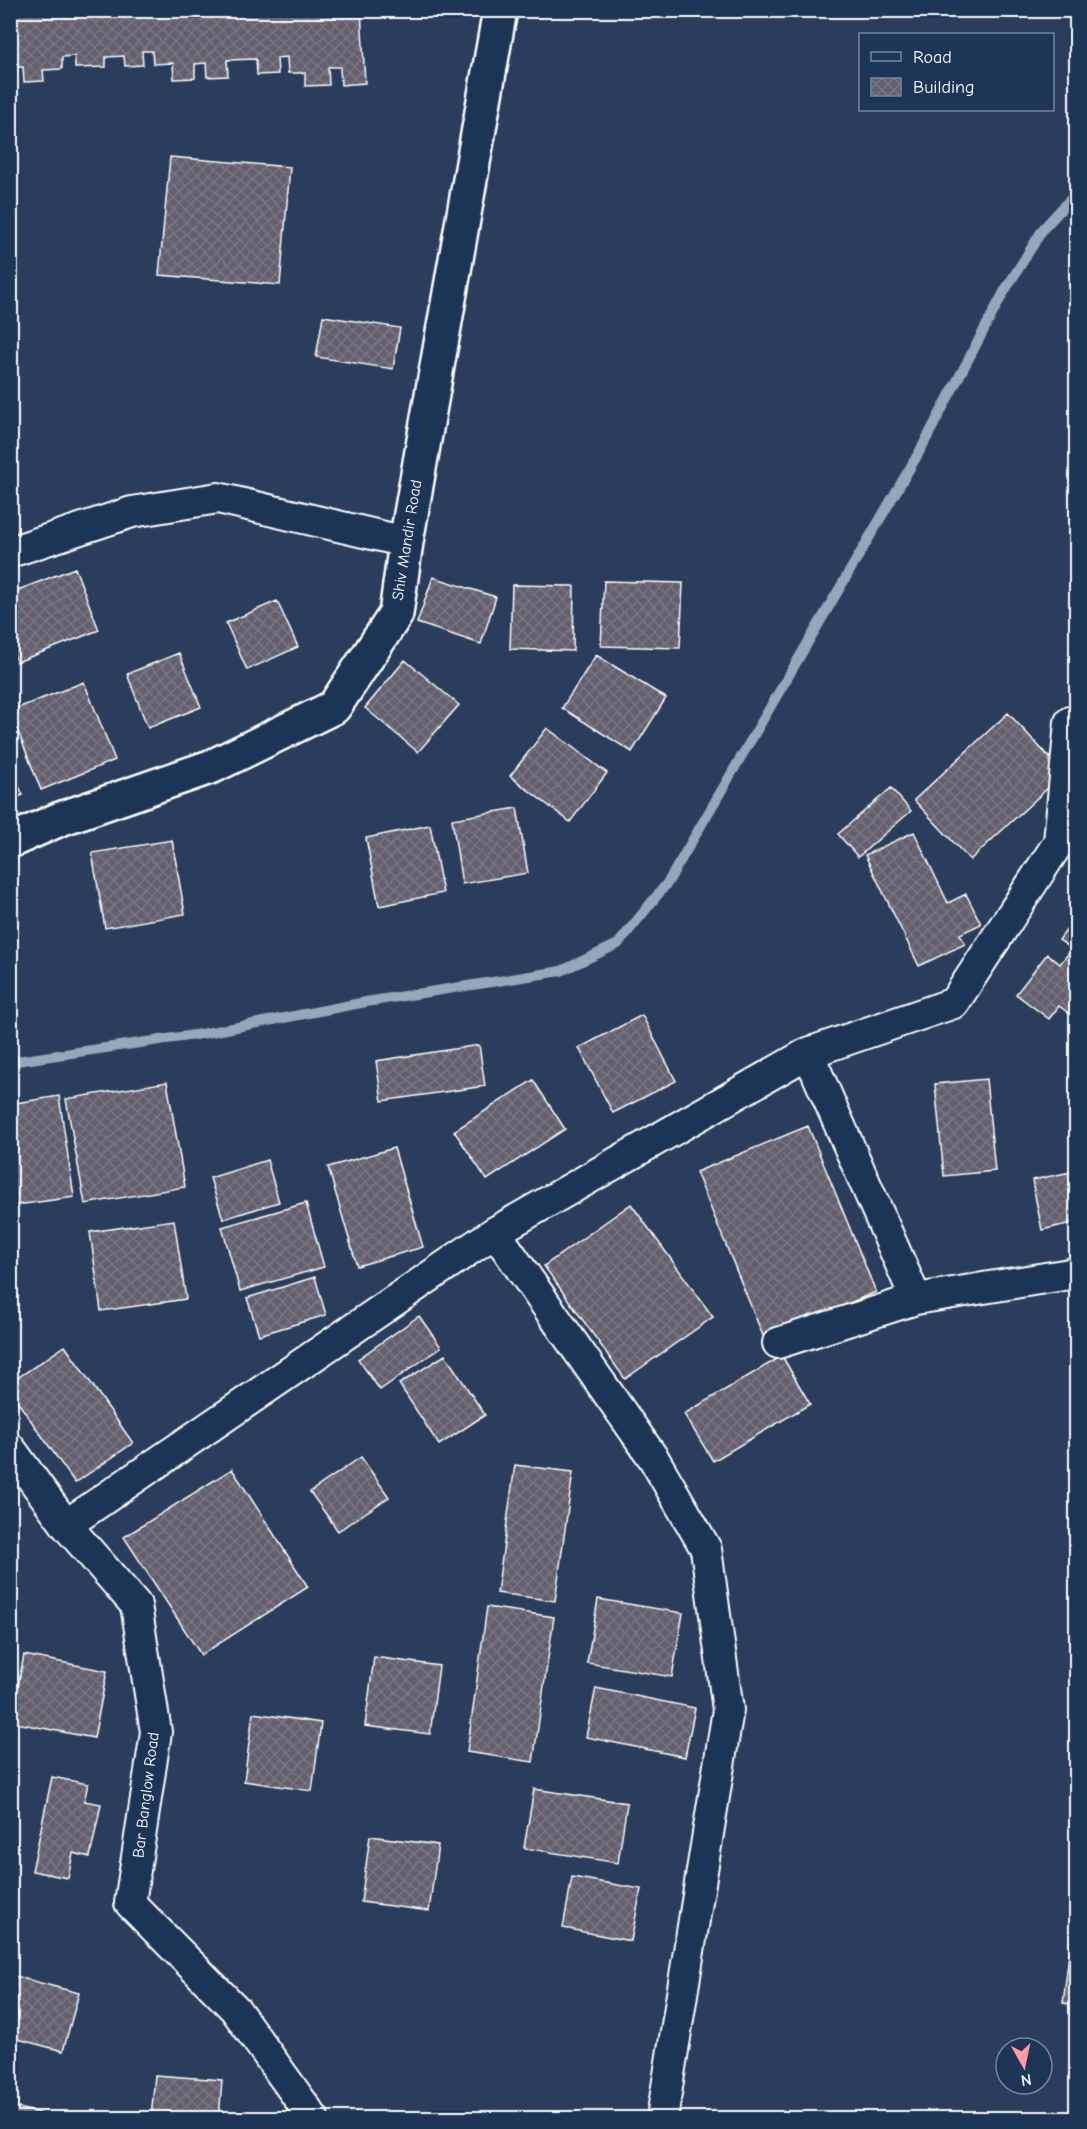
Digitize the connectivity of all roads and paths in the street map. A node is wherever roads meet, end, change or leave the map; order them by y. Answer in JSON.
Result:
{"nodes":[{"id":1,"x":500,"y":10,"type":"edge"},
{"id":2,"x":406,"y":542,"type":"junction"},
{"id":3,"x":10,"y":552,"type":"edge"},
{"id":4,"x":1077,"y":722,"type":"edge"},
{"id":5,"x":10,"y":841,"type":"edge"},
{"id":6,"x":1068,"y":843,"type":"edge"},
{"id":7,"x":808,"y":1053,"type":"junction"},
{"id":8,"x":495,"y":1232,"type":"junction"},
{"id":9,"x":1077,"y":1273,"type":"edge"},
{"id":10,"x":916,"y":1299,"type":"junction"},
{"id":11,"x":778,"y":1343,"type":"dead end"},
{"id":12,"x":10,"y":1448,"type":"edge"},
{"id":13,"x":66,"y":1525,"type":"junction"},
{"id":14,"x":313,"y":2118,"type":"edge"},
{"id":15,"x":662,"y":2118,"type":"edge"}],
"edges":[{"from":1,"to":2,"type":"street","name":"Shiv Mandir Road"},
{"from":2,"to":3,"type":"street"},
{"from":2,"to":5,"type":"street","name":"Shiv Mandir Road"},
{"from":4,"to":6,"type":"street"},
{"from":6,"to":7,"type":"street"},
{"from":7,"to":8,"type":"street"},
{"from":7,"to":10,"type":"street"},
{"from":8,"to":13,"type":"street"},
{"from":8,"to":15,"type":"street"},
{"from":9,"to":10,"type":"street"},
{"from":10,"to":11,"type":"street"},
{"from":12,"to":13,"type":"street","name":"Bar Banglow Road"},
{"from":13,"to":14,"type":"street","name":"Bar Banglow Road"}]}
